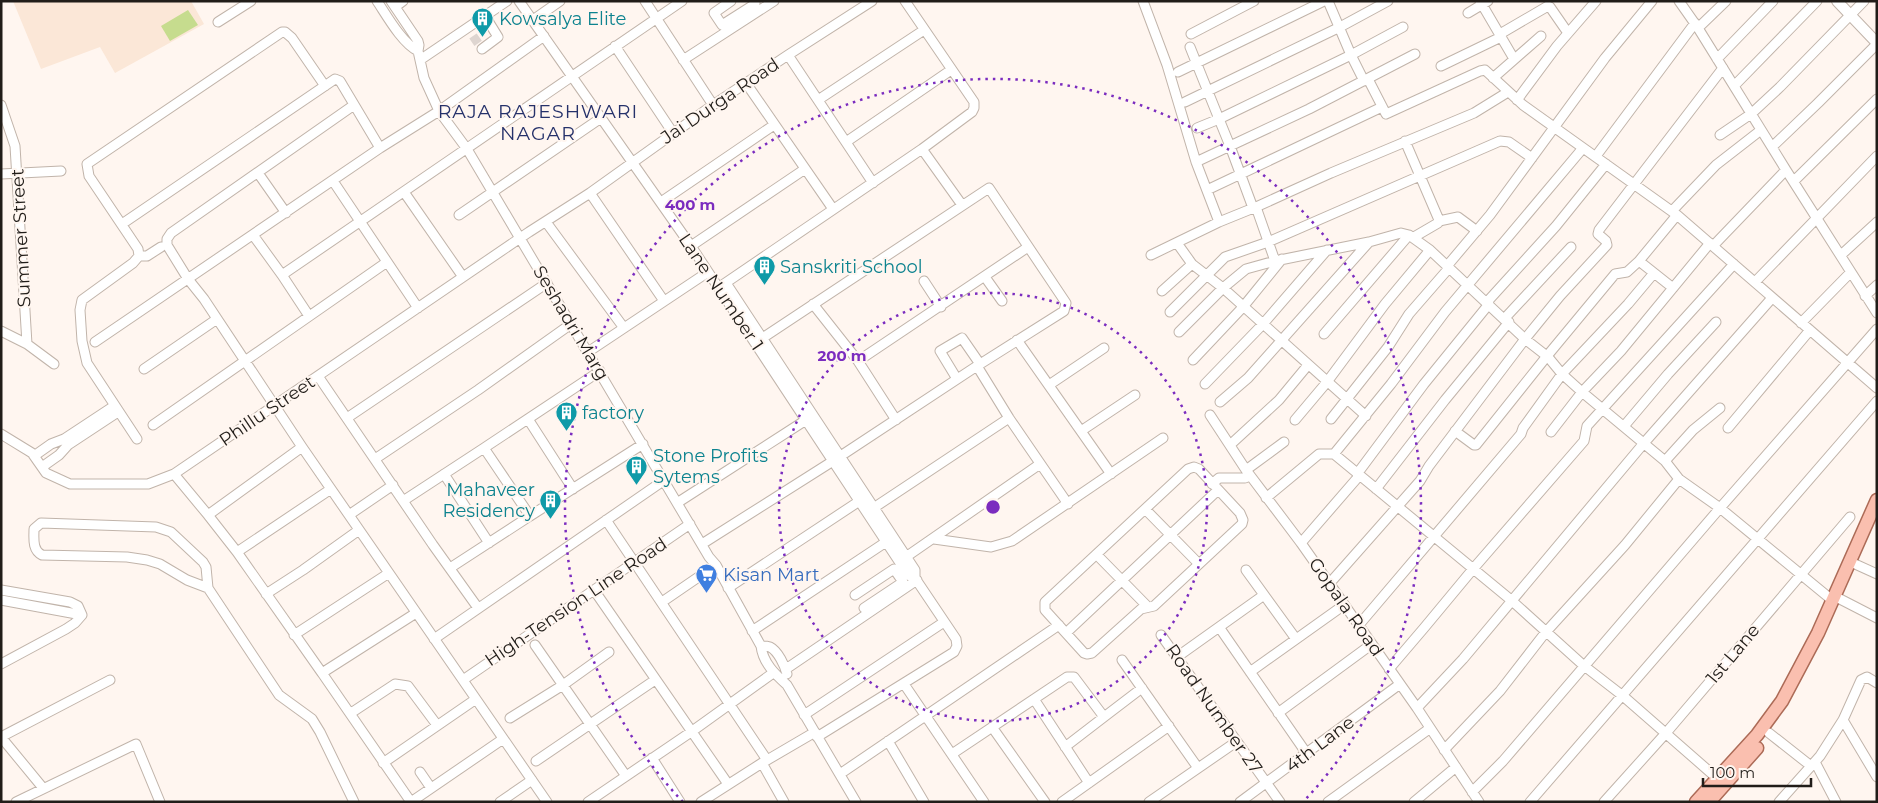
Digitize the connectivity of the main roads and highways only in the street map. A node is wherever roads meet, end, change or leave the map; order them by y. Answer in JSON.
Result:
{"nodes":[{"id":1,"x":1877,"y":500,"type":"edge"},
{"id":2,"x":1877,"y":516,"type":"edge"},
{"id":3,"x":1836,"y":600,"type":"junction"},
{"id":4,"x":1788,"y":698,"type":"junction"},
{"id":5,"x":1714,"y":791,"type":"edge"},
{"id":6,"x":1696,"y":802,"type":"edge"}],
"edges":[{"from":1,"to":3,"type":"main road"},
{"from":2,"to":3,"type":"main road"},
{"from":3,"to":4,"type":"main road"},
{"from":4,"to":5,"type":"main road"},
{"from":4,"to":5,"type":"main road"},
{"from":5,"to":6,"type":"main road"}]}
